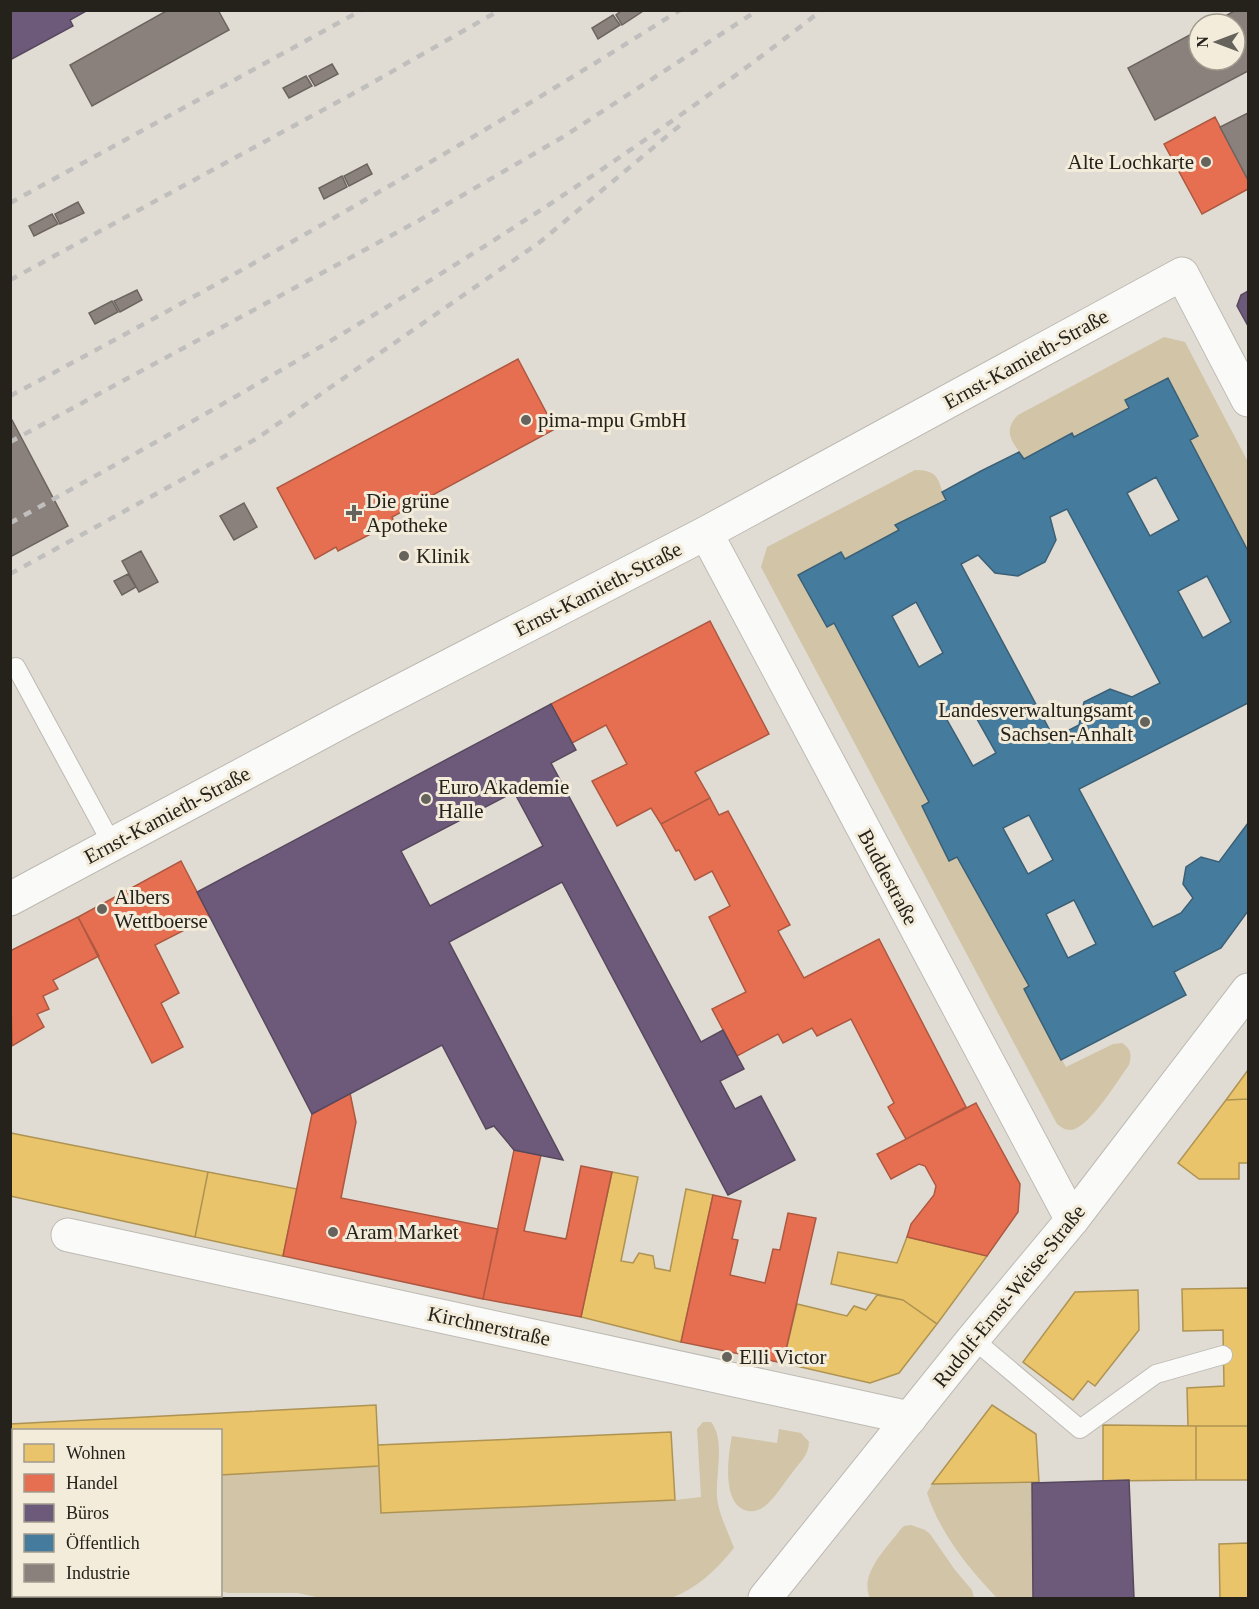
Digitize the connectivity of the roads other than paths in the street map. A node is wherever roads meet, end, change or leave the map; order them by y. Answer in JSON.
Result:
{"nodes":[{"id":1,"x":1248,"y":400,"type":"edge"},
{"id":2,"x":706,"y":534,"type":"junction"},
{"id":3,"x":10,"y":670,"type":"edge"},
{"id":4,"x":112,"y":844,"type":"junction"},
{"id":5,"x":10,"y":899,"type":"edge"},
{"id":6,"x":1248,"y":990,"type":"edge"},
{"id":7,"x":1072,"y":1220,"type":"junction"},
{"id":8,"x":68,"y":1235,"type":"dead end"},
{"id":9,"x":973,"y":1340,"type":"junction"},
{"id":10,"x":1223,"y":1355,"type":"dead end"},
{"id":11,"x":910,"y":1418,"type":"junction"},
{"id":12,"x":765,"y":1599,"type":"edge"}],
"edges":[{"from":1,"to":2,"type":"street","name":"Ernst-Kamieth-Straße"},
{"from":2,"to":4,"type":"street","name":"Ernst-Kamieth-Straße"},
{"from":2,"to":7,"type":"street","name":"Buddestraße"},
{"from":3,"to":4,"type":"lane"},
{"from":4,"to":5,"type":"street","name":"Ernst-Kamieth-Straße"},
{"from":6,"to":7,"type":"street","name":"Rudolf-Ernst-Weise-Straße"},
{"from":7,"to":9,"type":"street","name":"Rudolf-Ernst-Weise-Straße"},
{"from":8,"to":11,"type":"street","name":"Kirchnerstraße"},
{"from":9,"to":10,"type":"lane"},
{"from":9,"to":11,"type":"street","name":"Rudolf-Ernst-Weise-Straße"},
{"from":11,"to":12,"type":"street","name":"Rudolf-Ernst-Weise-Straße"}]}
